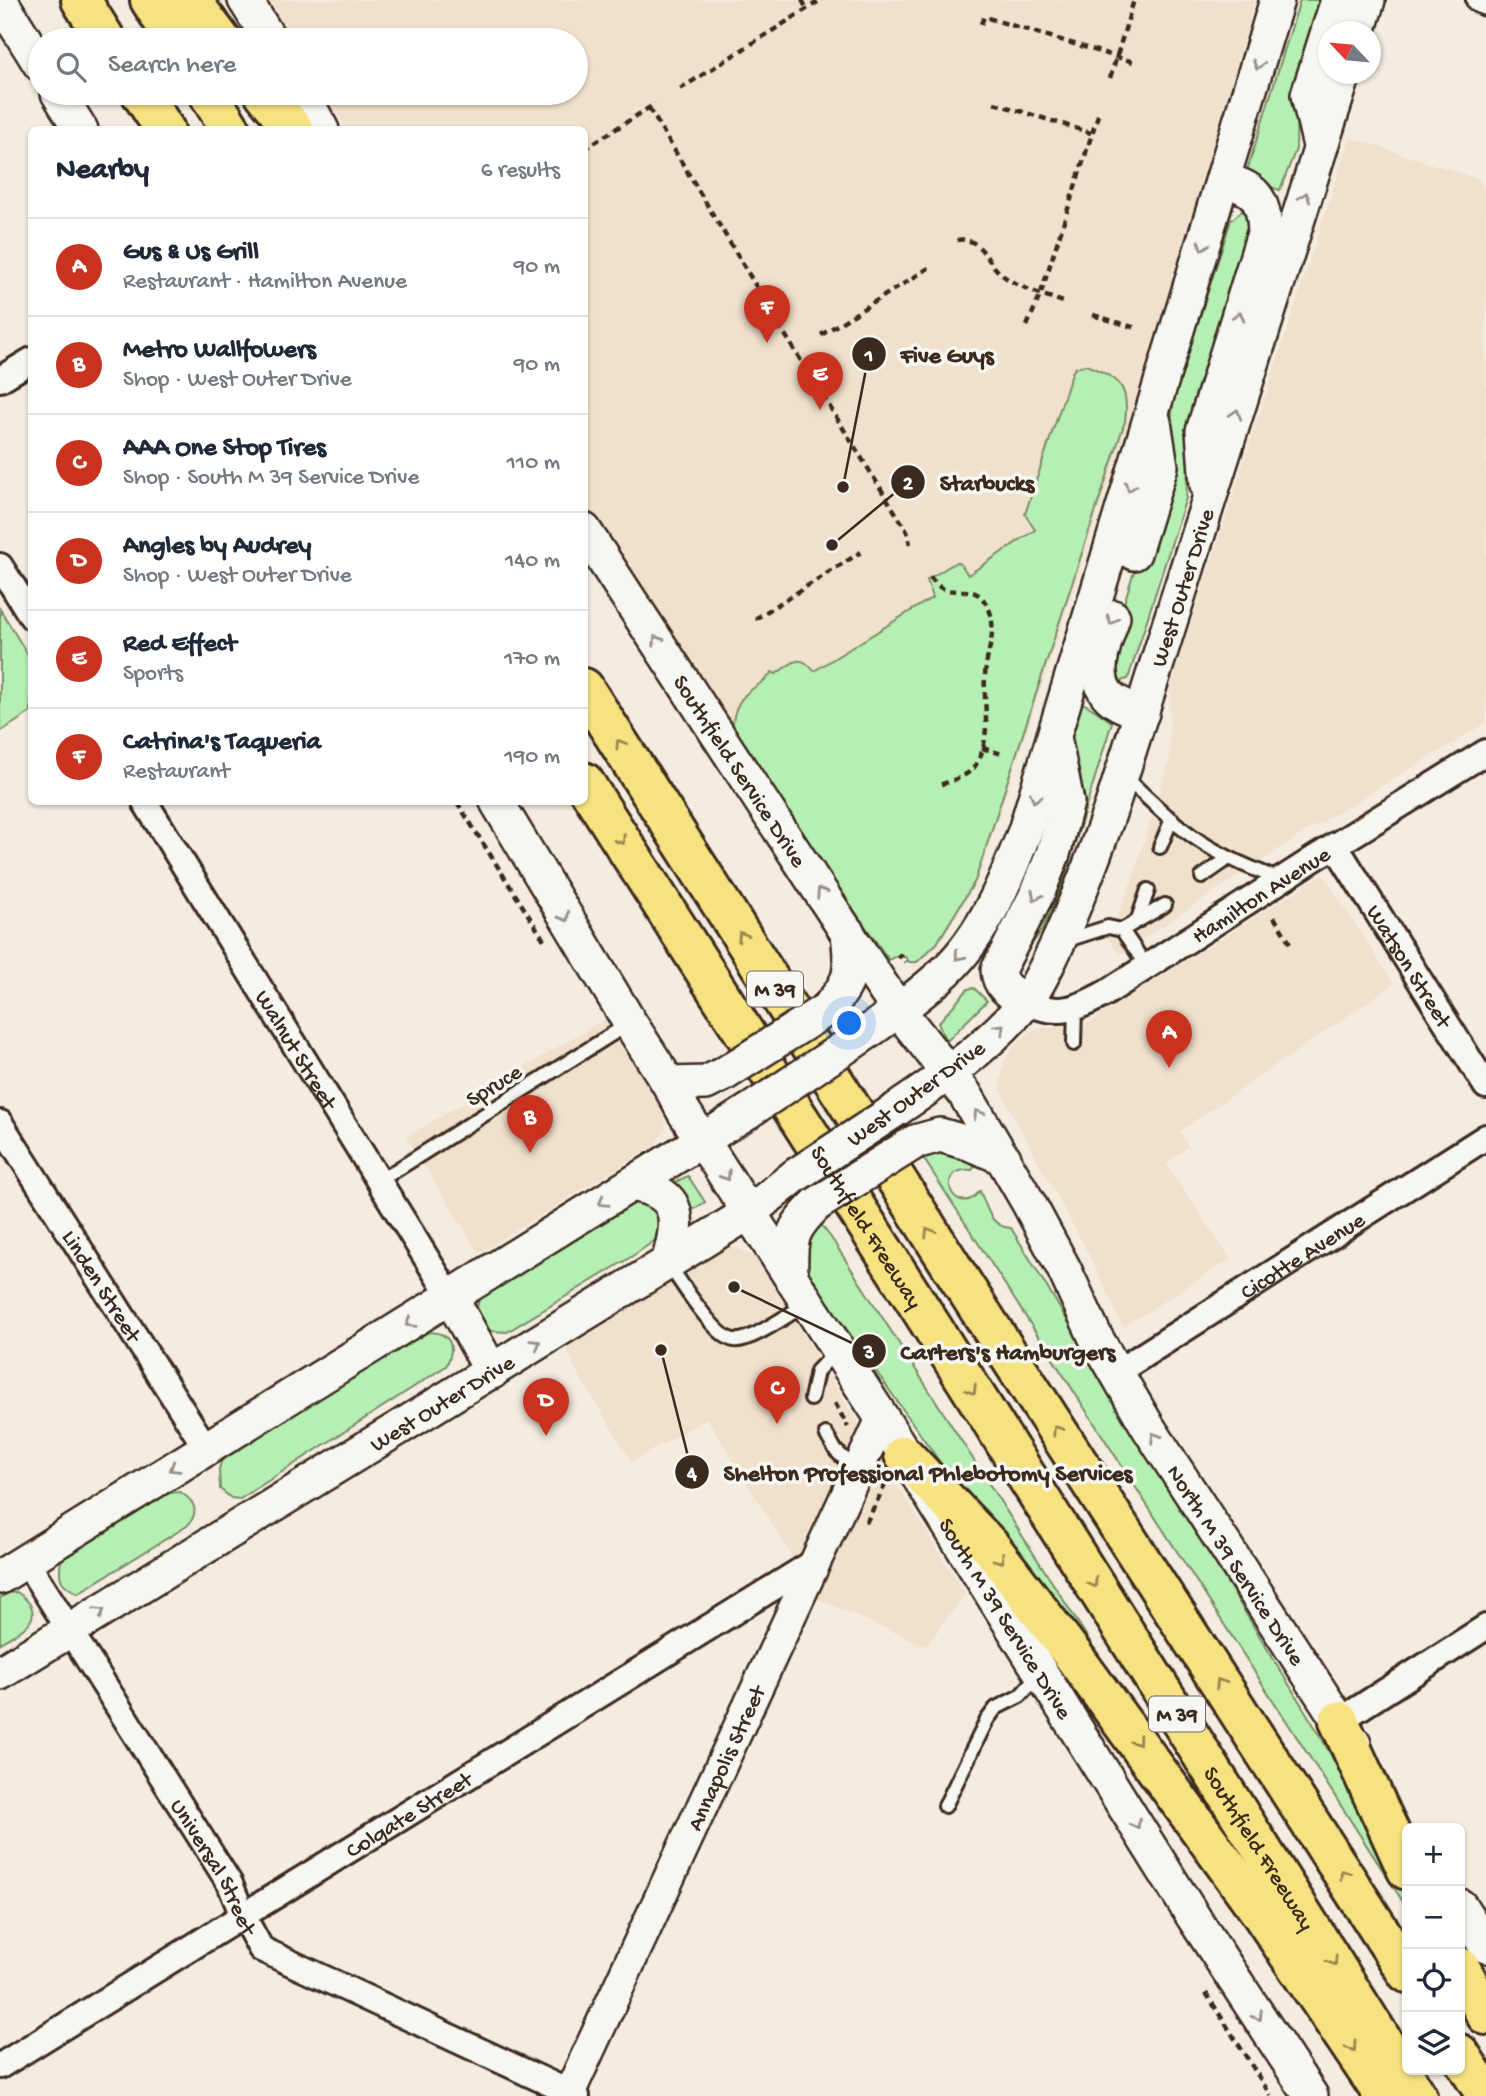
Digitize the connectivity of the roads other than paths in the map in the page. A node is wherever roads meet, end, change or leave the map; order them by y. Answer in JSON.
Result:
{"nodes":[{"id":1,"x":0,"y":0,"type":"edge"},
{"id":2,"x":150,"y":0,"type":"edge"},
{"id":3,"x":191,"y":0,"type":"edge"},
{"id":4,"x":245,"y":0,"type":"edge"},
{"id":5,"x":1278,"y":0,"type":"edge"},
{"id":6,"x":1338,"y":0,"type":"edge"},
{"id":7,"x":1368,"y":0,"type":"edge"},
{"id":8,"x":1479,"y":0,"type":"edge"},
{"id":9,"x":1486,"y":3,"type":"edge"},
{"id":10,"x":1361,"y":21,"type":"edge"},
{"id":11,"x":168,"y":28,"type":"edge"},
{"id":12,"x":212,"y":28,"type":"edge"},
{"id":13,"x":262,"y":28,"type":"edge"},
{"id":14,"x":28,"y":45,"type":"edge"},
{"id":15,"x":1342,"y":84,"type":"edge"},
{"id":16,"x":65,"y":105,"type":"edge"},
{"id":17,"x":128,"y":105,"type":"edge"},
{"id":18,"x":149,"y":105,"type":"edge"},
{"id":19,"x":215,"y":105,"type":"edge"},
{"id":20,"x":274,"y":105,"type":"edge"},
{"id":21,"x":308,"y":105,"type":"edge"},
{"id":22,"x":79,"y":126,"type":"edge"},
{"id":23,"x":137,"y":126,"type":"edge"},
{"id":24,"x":162,"y":126,"type":"edge"},
{"id":25,"x":229,"y":126,"type":"edge"},
{"id":26,"x":291,"y":126,"type":"edge"},
{"id":27,"x":320,"y":126,"type":"edge"},
{"id":28,"x":1321,"y":148,"type":"junction"},
{"id":29,"x":1223,"y":180,"type":"junction"},
{"id":30,"x":28,"y":362,"type":"edge"},
{"id":31,"x":0,"y":379,"type":"edge"},
{"id":32,"x":1152,"y":413,"type":"junction"},
{"id":33,"x":1209,"y":502,"type":"junction"},
{"id":34,"x":588,"y":536,"type":"edge"},
{"id":35,"x":0,"y":566,"type":"edge"},
{"id":36,"x":28,"y":611,"type":"edge"},
{"id":37,"x":588,"y":694,"type":"edge"},
{"id":38,"x":1142,"y":713,"type":"junction"},
{"id":39,"x":1054,"y":736,"type":"junction"},
{"id":40,"x":1486,"y":752,"type":"edge"},
{"id":41,"x":1122,"y":774,"type":"junction"},
{"id":42,"x":588,"y":788,"type":"edge"},
{"id":43,"x":147,"y":805,"type":"edge"},
{"id":44,"x":499,"y":805,"type":"edge"},
{"id":45,"x":1171,"y":819,"type":"junction"},
{"id":46,"x":1335,"y":845,"type":"junction"},
{"id":47,"x":1160,"y":847,"type":"dead end"},
{"id":48,"x":1229,"y":858,"type":"junction"},
{"id":49,"x":1202,"y":877,"type":"dead end"},
{"id":50,"x":1281,"y":880,"type":"junction"},
{"id":51,"x":1148,"y":890,"type":"dead end"},
{"id":52,"x":1165,"y":905,"type":"dead end"},
{"id":53,"x":1138,"y":919,"type":"junction"},
{"id":54,"x":1122,"y":930,"type":"junction"},
{"id":55,"x":848,"y":933,"type":"junction"},
{"id":56,"x":1058,"y":943,"type":"junction"},
{"id":57,"x":1147,"y":967,"type":"junction"},
{"id":58,"x":1026,"y":1002,"type":"junction"},
{"id":59,"x":1075,"y":1007,"type":"junction"},
{"id":60,"x":899,"y":1011,"type":"junction"},
{"id":61,"x":630,"y":1023,"type":"junction"},
{"id":62,"x":1074,"y":1044,"type":"dead end"},
{"id":63,"x":949,"y":1073,"type":"junction"},
{"id":64,"x":669,"y":1084,"type":"junction"},
{"id":65,"x":1486,"y":1086,"type":"edge"},
{"id":66,"x":0,"y":1123,"type":"edge"},
{"id":67,"x":1486,"y":1137,"type":"edge"},
{"id":68,"x":702,"y":1140,"type":"junction"},
{"id":69,"x":1004,"y":1157,"type":"junction"},
{"id":70,"x":379,"y":1181,"type":"junction"},
{"id":71,"x":632,"y":1184,"type":"junction"},
{"id":72,"x":750,"y":1212,"type":"junction"},
{"id":73,"x":668,"y":1263,"type":"junction"},
{"id":74,"x":799,"y":1289,"type":"junction"},
{"id":75,"x":451,"y":1297,"type":"junction"},
{"id":76,"x":837,"y":1350,"type":"junction"},
{"id":77,"x":492,"y":1371,"type":"junction"},
{"id":78,"x":1116,"y":1372,"type":"junction"},
{"id":79,"x":811,"y":1399,"type":"dead end"},
{"id":80,"x":882,"y":1418,"type":"junction"},
{"id":81,"x":826,"y":1434,"type":"dead end"},
{"id":82,"x":206,"y":1448,"type":"junction"},
{"id":83,"x":904,"y":1455,"type":"junction"},
{"id":84,"x":857,"y":1471,"type":"junction"},
{"id":85,"x":816,"y":1561,"type":"junction"},
{"id":86,"x":13,"y":1569,"type":"edge"},
{"id":87,"x":1486,"y":1627,"type":"edge"},
{"id":88,"x":69,"y":1630,"type":"junction"},
{"id":89,"x":1041,"y":1673,"type":"junction"},
{"id":90,"x":0,"y":1674,"type":"edge"},
{"id":91,"x":1339,"y":1721,"type":"junction"},
{"id":92,"x":945,"y":1806,"type":"dead end"},
{"id":93,"x":1406,"y":1823,"type":"edge"},
{"id":94,"x":1402,"y":1859,"type":"edge"},
{"id":95,"x":1465,"y":1914,"type":"edge"},
{"id":96,"x":243,"y":1916,"type":"junction"},
{"id":97,"x":1486,"y":1946,"type":"edge"},
{"id":98,"x":1402,"y":1965,"type":"edge"},
{"id":99,"x":1465,"y":1976,"type":"edge"},
{"id":100,"x":1486,"y":2015,"type":"edge"},
{"id":101,"x":1465,"y":2062,"type":"edge"},
{"id":102,"x":0,"y":2066,"type":"edge"},
{"id":103,"x":571,"y":2095,"type":"edge"},
{"id":104,"x":1486,"y":2095,"type":"edge"},
{"id":105,"x":1311,"y":2096,"type":"edge"},
{"id":106,"x":1384,"y":2096,"type":"edge"},
{"id":107,"x":1418,"y":2096,"type":"edge"}],
"edges":[{"from":1,"to":14,"type":"main road"},
{"from":2,"to":11,"type":"highway"},
{"from":3,"to":12,"type":"highway"},
{"from":4,"to":13,"type":"main road"},
{"from":5,"to":29,"type":"main road","one_way":true},
{"from":6,"to":28,"type":"main road"},
{"from":7,"to":10,"type":"main road"},
{"from":8,"to":9,"type":"street"},
{"from":15,"to":28,"type":"main road","name":"West Outer Drive"},
{"from":16,"to":22,"type":"main road"},
{"from":17,"to":23,"type":"highway"},
{"from":18,"to":24,"type":"highway"},
{"from":19,"to":25,"type":"highway"},
{"from":20,"to":26,"type":"highway"},
{"from":21,"to":27,"type":"main road"},
{"from":33,"to":28,"type":"main road","name":"West Outer Drive","one_way":true},
{"from":29,"to":32,"type":"main road","one_way":true},
{"from":33,"to":29,"type":"main road","one_way":true},
{"from":30,"to":31,"type":"street"},
{"from":32,"to":38,"type":"main road","one_way":true},
{"from":32,"to":39,"type":"main road","one_way":true},
{"from":33,"to":38,"type":"main road","name":"West Outer Drive"},
{"from":55,"to":34,"type":"main road","name":"Southfield Service Drive","one_way":true},
{"from":35,"to":36,"type":"street"},
{"from":98,"to":37,"type":"highway","name":"Southfield Freeway","number":"M 39","one_way":true},
{"from":38,"to":41,"type":"main road","name":"West Outer Drive"},
{"from":39,"to":58,"type":"main road","one_way":true},
{"from":39,"to":60,"type":"main road","one_way":true},
{"from":40,"to":46,"type":"street","name":"Hamilton Avenue"},
{"from":41,"to":45,"type":"lane"},
{"from":41,"to":56,"type":"main road","name":"West Outer Drive"},
{"from":42,"to":107,"type":"highway","name":"Southfield Freeway","number":"M 39","one_way":true},
{"from":43,"to":70,"type":"street","name":"Walnut Street"},
{"from":44,"to":61,"type":"main road","one_way":true},
{"from":45,"to":47,"type":"lane"},
{"from":45,"to":48,"type":"lane"},
{"from":46,"to":50,"type":"street","name":"Hamilton Avenue"},
{"from":46,"to":65,"type":"street","name":"Watson Street"},
{"from":48,"to":49,"type":"lane"},
{"from":48,"to":50,"type":"lane"},
{"from":50,"to":57,"type":"street","name":"Hamilton Avenue"},
{"from":51,"to":53,"type":"lane"},
{"from":52,"to":53,"type":"lane"},
{"from":53,"to":54,"type":"lane"},
{"from":54,"to":56,"type":"lane"},
{"from":54,"to":57,"type":"lane"},
{"from":55,"to":60,"type":"main road","name":"Southfield Service Drive"},
{"from":55,"to":64,"type":"main road","bridge":true},
{"from":56,"to":58,"type":"main road","name":"West Outer Drive"},
{"from":57,"to":59,"type":"street","name":"Hamilton Avenue"},
{"from":58,"to":59,"type":"street","name":"Hamilton Avenue"},
{"from":63,"to":58,"type":"main road","name":"West Outer Drive","one_way":true},
{"from":59,"to":62,"type":"lane"},
{"from":60,"to":63,"type":"main road","name":"North M 39 Service Drive"},
{"from":60,"to":68,"type":"main road","bridge":true},
{"from":61,"to":64,"type":"main road"},
{"from":61,"to":70,"type":"lane","name":"Spruce"},
{"from":69,"to":63,"type":"main road","name":"North M 39 Service Drive","one_way":true},
{"from":63,"to":72,"type":"main road","name":"West Outer Drive","bridge":true},
{"from":64,"to":68,"type":"main road"},
{"from":66,"to":82,"type":"street","name":"Linden Street"},
{"from":67,"to":78,"type":"street","name":"Cicotte Avenue"},
{"from":68,"to":71,"type":"main road"},
{"from":68,"to":72,"type":"main road","name":"South M 39 Service Drive","one_way":true},
{"from":69,"to":74,"type":"main road","bridge":true},
{"from":69,"to":78,"type":"main road","name":"North M 39 Service Drive"},
{"from":70,"to":75,"type":"street","name":"Walnut Street"},
{"from":71,"to":73,"type":"main road"},
{"from":71,"to":75,"type":"main road","one_way":true},
{"from":72,"to":73,"type":"main road","name":"West Outer Drive"},
{"from":72,"to":74,"type":"main road","name":"South M 39 Service Drive"},
{"from":73,"to":74,"type":"lane"},
{"from":77,"to":73,"type":"main road","name":"West Outer Drive","one_way":true},
{"from":74,"to":76,"type":"main road","name":"South M 39 Service Drive"},
{"from":75,"to":77,"type":"main road"},
{"from":75,"to":82,"type":"main road","one_way":true},
{"from":76,"to":79,"type":"lane"},
{"from":76,"to":80,"type":"main road","name":"South M 39 Service Drive"},
{"from":88,"to":77,"type":"main road","name":"West Outer Drive","one_way":true},
{"from":91,"to":78,"type":"main road","name":"North M 39 Service Drive","one_way":true},
{"from":80,"to":83,"type":"main road","name":"South M 39 Service Drive"},
{"from":80,"to":84,"type":"street","name":"Annapolis Street"},
{"from":81,"to":84,"type":"lane"},
{"from":82,"to":86,"type":"main road","one_way":true},
{"from":83,"to":89,"type":"main road","name":"South M 39 Service Drive"},
{"from":83,"to":106,"type":"highway","one_way":true},
{"from":84,"to":85,"type":"street","name":"Annapolis Street"},
{"from":85,"to":96,"type":"street","name":"Colgate Street"},
{"from":85,"to":103,"type":"street","name":"Annapolis Street"},
{"from":86,"to":88,"type":"street","name":"Universal Street"},
{"from":87,"to":91,"type":"street"},
{"from":88,"to":90,"type":"main road","name":"West Outer Drive"},
{"from":88,"to":96,"type":"street","name":"Universal Street"},
{"from":89,"to":92,"type":"lane"},
{"from":89,"to":105,"type":"main road","name":"South M 39 Service Drive","one_way":true},
{"from":91,"to":93,"type":"main road","name":"North M 39 Service Drive"},
{"from":91,"to":94,"type":"highway"},
{"from":95,"to":97,"type":"main road"},
{"from":96,"to":102,"type":"street","name":"Colgate Street"},
{"from":96,"to":103,"type":"street","name":"Universal Street"},
{"from":99,"to":100,"type":"highway"},
{"from":101,"to":104,"type":"highway"}]}
